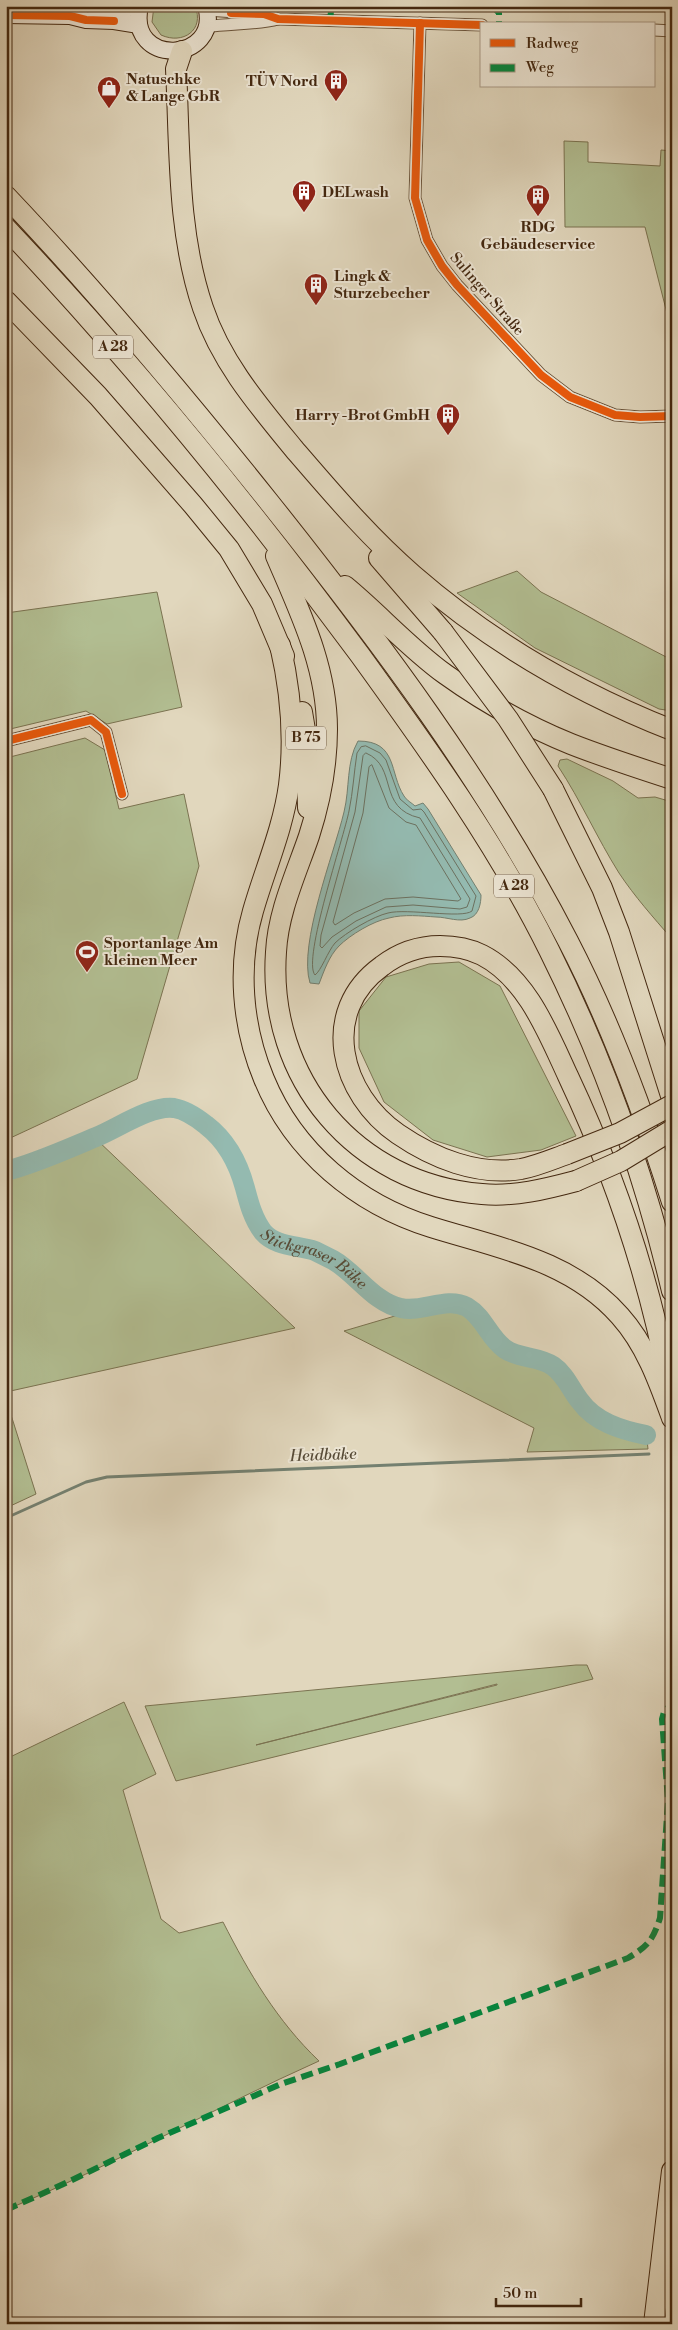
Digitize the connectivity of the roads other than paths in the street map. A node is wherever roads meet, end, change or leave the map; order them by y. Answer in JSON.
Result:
{"nodes":[{"id":1,"x":140,"y":7,"type":"edge"},
{"id":2,"x":206,"y":8,"type":"edge"},
{"id":3,"x":6,"y":15,"type":"edge"},
{"id":4,"x":70,"y":16,"type":"junction"},
{"id":5,"x":278,"y":19,"type":"junction"},
{"id":6,"x":420,"y":23,"type":"junction"},
{"id":7,"x":139,"y":25,"type":"junction"},
{"id":8,"x":480,"y":25,"type":"edge"},
{"id":9,"x":206,"y":27,"type":"junction"},
{"id":10,"x":656,"y":30,"type":"edge"},
{"id":11,"x":672,"y":31,"type":"edge"},
{"id":12,"x":182,"y":50,"type":"junction"},
{"id":13,"x":6,"y":196,"type":"edge"},
{"id":14,"x":6,"y":228,"type":"edge"},
{"id":15,"x":6,"y":301,"type":"edge"},
{"id":16,"x":672,"y":416,"type":"edge"},
{"id":17,"x":326,"y":486,"type":"junction"},
{"id":18,"x":264,"y":529,"type":"junction"},
{"id":19,"x":322,"y":568,"type":"junction"},
{"id":20,"x":280,"y":645,"type":"junction"},
{"id":21,"x":672,"y":730,"type":"edge"},
{"id":22,"x":6,"y":742,"type":"edge"},
{"id":23,"x":672,"y":780,"type":"edge"},
{"id":24,"x":122,"y":794,"type":"dead end"},
{"id":25,"x":309,"y":835,"type":"junction"},
{"id":26,"x":672,"y":1099,"type":"edge"},
{"id":27,"x":672,"y":1105,"type":"edge"},
{"id":28,"x":672,"y":1130,"type":"edge"},
{"id":29,"x":672,"y":1202,"type":"edge"},
{"id":30,"x":672,"y":1291,"type":"edge"},
{"id":31,"x":672,"y":1400,"type":"edge"},
{"id":32,"x":672,"y":1418,"type":"edge"},
{"id":33,"x":672,"y":2171,"type":"edge"},
{"id":34,"x":654,"y":2324,"type":"edge"}],
"edges":[{"from":1,"to":4,"type":"main road"},
{"from":1,"to":7,"type":"main road"},
{"from":2,"to":5,"type":"street"},
{"from":2,"to":9,"type":"main road"},
{"from":3,"to":4,"type":"main road"},
{"from":4,"to":7,"type":"main road"},
{"from":5,"to":6,"type":"street"},
{"from":5,"to":9,"type":"street"},
{"from":6,"to":8,"type":"street"},
{"from":6,"to":16,"type":"street","name":"Sulinger Straße"},
{"from":7,"to":12,"type":"main road"},
{"from":9,"to":12,"type":"main road"},
{"from":10,"to":11,"type":"street"},
{"from":12,"to":17,"type":"highway"},
{"from":13,"to":19,"type":"highway","number":"A 28"},
{"from":14,"to":18,"type":"highway","number":"A 28"},
{"from":15,"to":20,"type":"highway"},
{"from":17,"to":21,"type":"highway"},
{"from":17,"to":26,"type":"highway","bridge":true},
{"from":18,"to":25,"type":"highway"},
{"from":18,"to":30,"type":"highway","number":"A 28"},
{"from":19,"to":23,"type":"highway"},
{"from":19,"to":29,"type":"highway","number":"A 28"},
{"from":20,"to":25,"type":"highway","number":"B 75"},
{"from":20,"to":32,"type":"highway"},
{"from":22,"to":24,"type":"street"},
{"from":25,"to":28,"type":"highway","bridge":true},
{"from":27,"to":31,"type":"highway","bridge":true},
{"from":33,"to":34,"type":"highway"}]}
